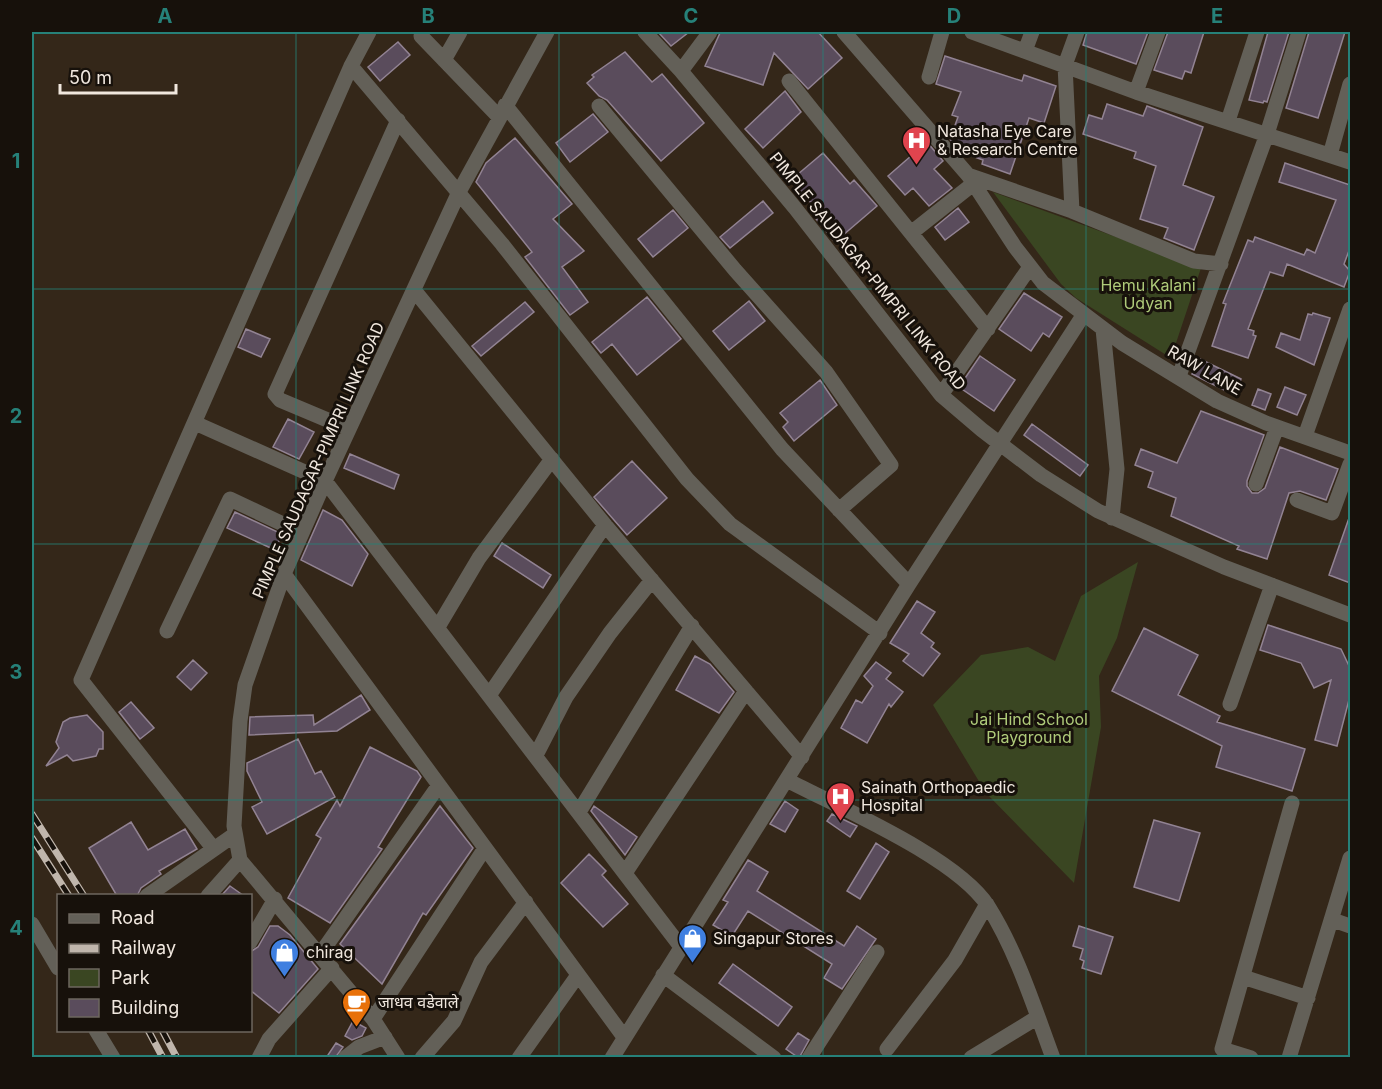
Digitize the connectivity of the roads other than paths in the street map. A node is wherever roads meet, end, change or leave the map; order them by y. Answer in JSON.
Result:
{"nodes":[{"id":1,"x":369,"y":32,"type":"edge"},
{"id":2,"x":460,"y":32,"type":"edge"},
{"id":3,"x":547,"y":32,"type":"edge"},
{"id":4,"x":645,"y":32,"type":"edge"},
{"id":5,"x":710,"y":32,"type":"edge"},
{"id":6,"x":844,"y":32,"type":"edge"},
{"id":7,"x":942,"y":32,"type":"edge"},
{"id":8,"x":972,"y":32,"type":"edge"},
{"id":9,"x":1032,"y":32,"type":"edge"},
{"id":10,"x":1077,"y":32,"type":"edge"},
{"id":11,"x":1158,"y":32,"type":"edge"},
{"id":12,"x":1257,"y":32,"type":"edge"},
{"id":13,"x":1299,"y":32,"type":"edge"},
{"id":14,"x":421,"y":36,"type":"dead end"},
{"id":15,"x":996,"y":36,"type":"edge"},
{"id":16,"x":1025,"y":51,"type":"junction"},
{"id":17,"x":444,"y":60,"type":"junction"},
{"id":18,"x":1065,"y":65,"type":"junction"},
{"id":19,"x":351,"y":66,"type":"junction"},
{"id":20,"x":681,"y":71,"type":"junction"},
{"id":21,"x":929,"y":77,"type":"dead end"},
{"id":22,"x":789,"y":81,"type":"dead end"},
{"id":23,"x":1350,"y":84,"type":"edge"},
{"id":24,"x":1136,"y":92,"type":"junction"},
{"id":25,"x":599,"y":106,"type":"dead end"},
{"id":26,"x":502,"y":111,"type":"junction"},
{"id":27,"x":398,"y":120,"type":"junction"},
{"id":28,"x":1228,"y":121,"type":"junction"},
{"id":29,"x":1267,"y":134,"type":"junction"},
{"id":30,"x":1330,"y":155,"type":"junction"},
{"id":31,"x":1350,"y":162,"type":"edge"},
{"id":32,"x":971,"y":180,"type":"junction"},
{"id":33,"x":459,"y":192,"type":"junction"},
{"id":34,"x":1072,"y":211,"type":"junction"},
{"id":35,"x":911,"y":233,"type":"junction"},
{"id":36,"x":1221,"y":264,"type":"junction"},
{"id":37,"x":1030,"y":267,"type":"junction"},
{"id":38,"x":414,"y":290,"type":"junction"},
{"id":39,"x":1350,"y":309,"type":"edge"},
{"id":40,"x":1083,"y":314,"type":"junction"},
{"id":41,"x":988,"y":329,"type":"junction"},
{"id":42,"x":1104,"y":329,"type":"junction"},
{"id":43,"x":1179,"y":376,"type":"junction"},
{"id":44,"x":941,"y":395,"type":"junction"},
{"id":45,"x":195,"y":423,"type":"junction"},
{"id":46,"x":1277,"y":426,"type":"junction"},
{"id":47,"x":349,"y":429,"type":"junction"},
{"id":48,"x":1305,"y":436,"type":"junction"},
{"id":49,"x":1000,"y":444,"type":"junction"},
{"id":50,"x":1350,"y":453,"type":"edge"},
{"id":51,"x":552,"y":459,"type":"junction"},
{"id":52,"x":1350,"y":464,"type":"edge"},
{"id":53,"x":325,"y":481,"type":"junction"},
{"id":54,"x":1256,"y":484,"type":"dead end"},
{"id":55,"x":1297,"y":500,"type":"dead end"},
{"id":56,"x":839,"y":510,"type":"junction"},
{"id":57,"x":1112,"y":518,"type":"junction"},
{"id":58,"x":605,"y":525,"type":"junction"},
{"id":59,"x":302,"y":532,"type":"junction"},
{"id":60,"x":284,"y":574,"type":"junction"},
{"id":61,"x":652,"y":580,"type":"junction"},
{"id":62,"x":909,"y":584,"type":"junction"},
{"id":63,"x":1272,"y":585,"type":"junction"},
{"id":64,"x":1350,"y":615,"type":"edge"},
{"id":65,"x":692,"y":626,"type":"junction"},
{"id":66,"x":438,"y":627,"type":"junction"},
{"id":67,"x":168,"y":631,"type":"dead end"},
{"id":68,"x":880,"y":633,"type":"junction"},
{"id":69,"x":746,"y":692,"type":"junction"},
{"id":70,"x":490,"y":694,"type":"junction"},
{"id":71,"x":1230,"y":704,"type":"dead end"},
{"id":72,"x":536,"y":755,"type":"junction"},
{"id":73,"x":802,"y":757,"type":"junction"},
{"id":74,"x":787,"y":780,"type":"junction"},
{"id":75,"x":439,"y":785,"type":"junction"},
{"id":76,"x":1292,"y":803,"type":"dead end"},
{"id":77,"x":579,"y":812,"type":"junction"},
{"id":78,"x":234,"y":835,"type":"junction"},
{"id":79,"x":213,"y":848,"type":"junction"},
{"id":80,"x":485,"y":848,"type":"junction"},
{"id":81,"x":1350,"y":858,"type":"edge"},
{"id":82,"x":240,"y":860,"type":"junction"},
{"id":83,"x":625,"y":873,"type":"junction"},
{"id":84,"x":150,"y":894,"type":"edge"},
{"id":85,"x":210,"y":894,"type":"edge"},
{"id":86,"x":275,"y":899,"type":"junction"},
{"id":87,"x":526,"y":903,"type":"junction"},
{"id":88,"x":987,"y":904,"type":"junction"},
{"id":89,"x":1333,"y":920,"type":"junction"},
{"id":90,"x":32,"y":924,"type":"edge"},
{"id":91,"x":1350,"y":926,"type":"edge"},
{"id":92,"x":252,"y":939,"type":"edge"},
{"id":93,"x":681,"y":947,"type":"junction"},
{"id":94,"x":877,"y":952,"type":"dead end"},
{"id":95,"x":321,"y":953,"type":"junction"},
{"id":96,"x":57,"y":966,"type":"edge"},
{"id":97,"x":332,"y":968,"type":"junction"},
{"id":98,"x":578,"y":975,"type":"junction"},
{"id":99,"x":663,"y":975,"type":"junction"},
{"id":100,"x":1243,"y":977,"type":"junction"},
{"id":101,"x":1308,"y":998,"type":"junction"},
{"id":102,"x":1038,"y":1017,"type":"junction"},
{"id":103,"x":373,"y":1019,"type":"junction"},
{"id":104,"x":97,"y":1032,"type":"edge"},
{"id":105,"x":385,"y":1037,"type":"junction"},
{"id":106,"x":624,"y":1037,"type":"junction"},
{"id":107,"x":887,"y":1048,"type":"dead end"},
{"id":108,"x":112,"y":1058,"type":"edge"},
{"id":109,"x":259,"y":1058,"type":"edge"},
{"id":110,"x":345,"y":1058,"type":"edge"},
{"id":111,"x":398,"y":1058,"type":"edge"},
{"id":112,"x":423,"y":1058,"type":"edge"},
{"id":113,"x":519,"y":1058,"type":"edge"},
{"id":114,"x":612,"y":1058,"type":"edge"},
{"id":115,"x":774,"y":1058,"type":"edge"},
{"id":116,"x":809,"y":1058,"type":"edge"},
{"id":117,"x":972,"y":1058,"type":"edge"},
{"id":118,"x":1053,"y":1058,"type":"edge"},
{"id":119,"x":1251,"y":1058,"type":"edge"},
{"id":120,"x":1289,"y":1058,"type":"edge"}],
"edges":[{"from":1,"to":19,"type":"street"},
{"from":2,"to":17,"type":"street"},
{"from":3,"to":26,"type":"street","name":"PIMPLE SAUDAGAR-PIMPRI LINK ROAD"},
{"from":4,"to":20,"type":"street","name":"PIMPLE SAUDAGAR-PIMPRI LINK ROAD"},
{"from":5,"to":20,"type":"street"},
{"from":6,"to":32,"type":"street","name":"RAW LANE"},
{"from":7,"to":21,"type":"street"},
{"from":8,"to":15,"type":"street"},
{"from":9,"to":16,"type":"street"},
{"from":10,"to":18,"type":"street"},
{"from":11,"to":24,"type":"street"},
{"from":12,"to":28,"type":"street"},
{"from":13,"to":29,"type":"street"},
{"from":14,"to":17,"type":"street"},
{"from":15,"to":16,"type":"street"},
{"from":16,"to":18,"type":"street"},
{"from":17,"to":26,"type":"street"},
{"from":18,"to":24,"type":"street"},
{"from":18,"to":34,"type":"street"},
{"from":19,"to":27,"type":"street"},
{"from":19,"to":45,"type":"street"},
{"from":20,"to":44,"type":"street","name":"PIMPLE SAUDAGAR-PIMPRI LINK ROAD"},
{"from":22,"to":35,"type":"street"},
{"from":23,"to":30,"type":"street"},
{"from":24,"to":28,"type":"street"},
{"from":25,"to":56,"type":"street"},
{"from":26,"to":33,"type":"street","name":"PIMPLE SAUDAGAR-PIMPRI LINK ROAD"},
{"from":26,"to":56,"type":"street"},
{"from":27,"to":33,"type":"street"},
{"from":27,"to":47,"type":"street"},
{"from":28,"to":29,"type":"street"},
{"from":29,"to":30,"type":"street"},
{"from":29,"to":36,"type":"street"},
{"from":30,"to":31,"type":"street"},
{"from":32,"to":34,"type":"street"},
{"from":32,"to":35,"type":"street"},
{"from":32,"to":37,"type":"street","name":"RAW LANE"},
{"from":33,"to":38,"type":"street","name":"PIMPLE SAUDAGAR-PIMPRI LINK ROAD"},
{"from":33,"to":68,"type":"street"},
{"from":34,"to":36,"type":"street"},
{"from":35,"to":41,"type":"street"},
{"from":36,"to":43,"type":"street"},
{"from":37,"to":40,"type":"street","name":"RAW LANE"},
{"from":37,"to":41,"type":"street"},
{"from":38,"to":47,"type":"street","name":"PIMPLE SAUDAGAR-PIMPRI LINK ROAD"},
{"from":38,"to":51,"type":"street"},
{"from":39,"to":48,"type":"street"},
{"from":40,"to":42,"type":"street","name":"RAW LANE"},
{"from":40,"to":49,"type":"street"},
{"from":41,"to":44,"type":"street"},
{"from":42,"to":43,"type":"street","name":"RAW LANE"},
{"from":42,"to":57,"type":"street"},
{"from":43,"to":46,"type":"street","name":"RAW LANE"},
{"from":44,"to":49,"type":"street","name":"PIMPLE SAUDAGAR-PIMPRI LINK ROAD"},
{"from":45,"to":53,"type":"street"},
{"from":45,"to":79,"type":"street"},
{"from":46,"to":48,"type":"street","name":"RAW LANE"},
{"from":46,"to":54,"type":"street"},
{"from":47,"to":53,"type":"street","name":"PIMPLE SAUDAGAR-PIMPRI LINK ROAD"},
{"from":48,"to":50,"type":"street","name":"RAW LANE"},
{"from":49,"to":57,"type":"street","name":"PIMPLE SAUDAGAR-PIMPRI LINK ROAD"},
{"from":49,"to":62,"type":"street"},
{"from":51,"to":58,"type":"street"},
{"from":51,"to":66,"type":"street"},
{"from":52,"to":55,"type":"street"},
{"from":53,"to":59,"type":"street","name":"PIMPLE SAUDAGAR-PIMPRI LINK ROAD"},
{"from":53,"to":66,"type":"street"},
{"from":56,"to":62,"type":"street"},
{"from":57,"to":63,"type":"street","name":"PIMPLE SAUDAGAR-PIMPRI LINK ROAD"},
{"from":58,"to":61,"type":"street"},
{"from":58,"to":70,"type":"street"},
{"from":59,"to":60,"type":"street","name":"PIMPLE SAUDAGAR-PIMPRI LINK ROAD"},
{"from":59,"to":67,"type":"street"},
{"from":60,"to":75,"type":"street"},
{"from":60,"to":78,"type":"street","name":"PIMPLE SAUDAGAR-PIMPRI LINK ROAD"},
{"from":61,"to":65,"type":"street"},
{"from":61,"to":72,"type":"street"},
{"from":62,"to":68,"type":"street"},
{"from":63,"to":64,"type":"street","name":"PIMPLE SAUDAGAR-PIMPRI LINK ROAD"},
{"from":63,"to":71,"type":"street"},
{"from":65,"to":69,"type":"street"},
{"from":65,"to":77,"type":"street"},
{"from":66,"to":70,"type":"street"},
{"from":68,"to":73,"type":"street"},
{"from":69,"to":73,"type":"street"},
{"from":69,"to":83,"type":"street"},
{"from":70,"to":72,"type":"street"},
{"from":72,"to":77,"type":"street"},
{"from":73,"to":74,"type":"street"},
{"from":74,"to":88,"type":"street"},
{"from":74,"to":93,"type":"street"},
{"from":75,"to":80,"type":"street"},
{"from":75,"to":95,"type":"street"},
{"from":76,"to":100,"type":"street"},
{"from":77,"to":83,"type":"street"},
{"from":78,"to":79,"type":"street"},
{"from":78,"to":82,"type":"street","name":"PIMPLE SAUDAGAR-PIMPRI LINK ROAD"},
{"from":79,"to":84,"type":"street"},
{"from":80,"to":87,"type":"street"},
{"from":80,"to":103,"type":"street"},
{"from":81,"to":89,"type":"street"},
{"from":82,"to":85,"type":"street"},
{"from":82,"to":86,"type":"street","name":"PIMPLE SAUDAGAR-PIMPRI LINK ROAD"},
{"from":83,"to":93,"type":"street"},
{"from":86,"to":92,"type":"street"},
{"from":86,"to":95,"type":"street","name":"PIMPLE SAUDAGAR-PIMPRI LINK ROAD"},
{"from":87,"to":98,"type":"street"},
{"from":87,"to":112,"type":"street"},
{"from":88,"to":102,"type":"street"},
{"from":88,"to":107,"type":"street"},
{"from":89,"to":91,"type":"street"},
{"from":89,"to":101,"type":"street"},
{"from":90,"to":96,"type":"street"},
{"from":93,"to":99,"type":"street"},
{"from":94,"to":116,"type":"street"},
{"from":95,"to":97,"type":"street","name":"PIMPLE SAUDAGAR-PIMPRI LINK ROAD"},
{"from":97,"to":103,"type":"street","name":"PIMPLE SAUDAGAR-PIMPRI LINK ROAD"},
{"from":97,"to":109,"type":"street"},
{"from":98,"to":106,"type":"street"},
{"from":98,"to":113,"type":"street"},
{"from":99,"to":106,"type":"street"},
{"from":99,"to":115,"type":"street"},
{"from":100,"to":101,"type":"street"},
{"from":100,"to":119,"type":"street"},
{"from":101,"to":120,"type":"street"},
{"from":102,"to":117,"type":"street"},
{"from":102,"to":118,"type":"street"},
{"from":103,"to":105,"type":"street","name":"PIMPLE SAUDAGAR-PIMPRI LINK ROAD"},
{"from":104,"to":108,"type":"street"},
{"from":105,"to":110,"type":"street"},
{"from":105,"to":111,"type":"street","name":"PIMPLE SAUDAGAR-PIMPRI LINK ROAD"},
{"from":106,"to":114,"type":"street"}]}
